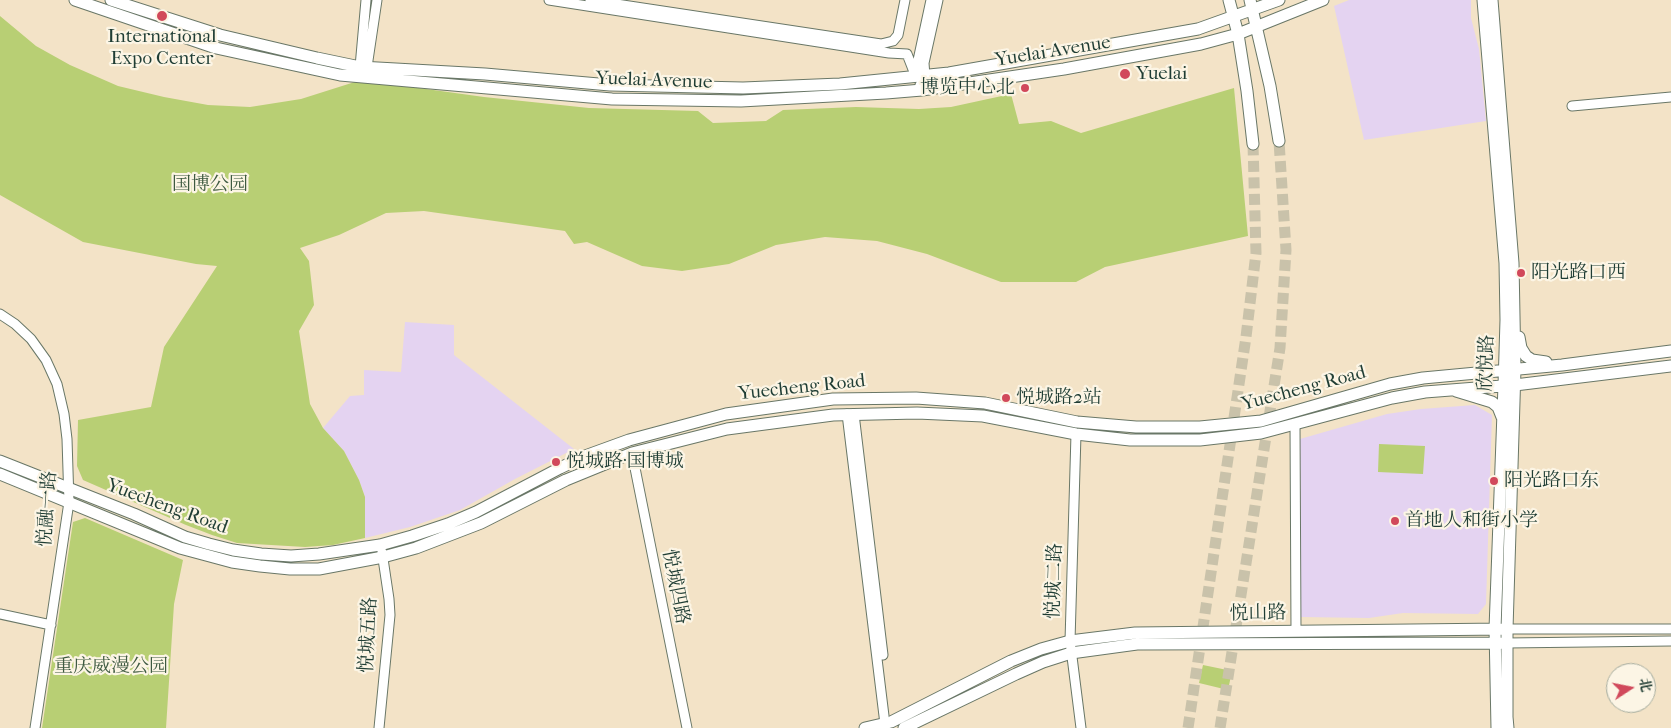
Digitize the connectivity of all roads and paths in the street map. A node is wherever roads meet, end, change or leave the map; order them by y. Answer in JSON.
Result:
{"nodes":[{"id":1,"x":75,"y":0,"type":"edge"},
{"id":2,"x":111,"y":0,"type":"edge"},
{"id":3,"x":366,"y":0,"type":"edge"},
{"id":4,"x":549,"y":0,"type":"edge"},
{"id":5,"x":590,"y":0,"type":"edge"},
{"id":6,"x":905,"y":0,"type":"edge"},
{"id":7,"x":931,"y":0,"type":"edge"},
{"id":8,"x":938,"y":0,"type":"edge"},
{"id":9,"x":1229,"y":0,"type":"edge"},
{"id":10,"x":1279,"y":0,"type":"edge"},
{"id":11,"x":1324,"y":0,"type":"edge"},
{"id":12,"x":1483,"y":0,"type":"edge"},
{"id":13,"x":1492,"y":0,"type":"edge"},
{"id":14,"x":378,"y":2,"type":"edge"},
{"id":15,"x":1252,"y":5,"type":"edge"},
{"id":16,"x":1234,"y":17,"type":"junction"},
{"id":17,"x":1257,"y":26,"type":"junction"},
{"id":18,"x":1238,"y":34,"type":"junction"},
{"id":19,"x":363,"y":70,"type":"junction"},
{"id":20,"x":921,"y":77,"type":"junction"},
{"id":21,"x":922,"y":90,"type":"junction"},
{"id":22,"x":1671,"y":97,"type":"edge"},
{"id":23,"x":1572,"y":106,"type":"dead end"},
{"id":24,"x":1278,"y":141,"type":"tunnel mouth"},
{"id":25,"x":1253,"y":144,"type":"tunnel mouth"},
{"id":26,"x":0,"y":314,"type":"edge"},
{"id":27,"x":1514,"y":316,"type":"junction"},
{"id":28,"x":1671,"y":351,"type":"edge"},
{"id":29,"x":1562,"y":364,"type":"junction"},
{"id":30,"x":1671,"y":366,"type":"edge"},
{"id":31,"x":1510,"y":369,"type":"junction"},
{"id":32,"x":1510,"y":385,"type":"junction"},
{"id":33,"x":1450,"y":390,"type":"junction"},
{"id":34,"x":851,"y":414,"type":"junction"},
{"id":35,"x":1502,"y":419,"type":"junction"},
{"id":36,"x":1295,"y":425,"type":"junction"},
{"id":37,"x":1076,"y":434,"type":"junction"},
{"id":38,"x":632,"y":453,"type":"junction"},
{"id":39,"x":0,"y":461,"type":"edge"},
{"id":40,"x":0,"y":474,"type":"edge"},
{"id":41,"x":69,"y":490,"type":"junction"},
{"id":42,"x":69,"y":502,"type":"junction"},
{"id":43,"x":380,"y":544,"type":"junction"},
{"id":44,"x":383,"y":557,"type":"junction"},
{"id":45,"x":0,"y":614,"type":"edge"},
{"id":46,"x":51,"y":625,"type":"junction"},
{"id":47,"x":1501,"y":629,"type":"junction"},
{"id":48,"x":1671,"y":629,"type":"edge"},
{"id":49,"x":1296,"y":631,"type":"junction"},
{"id":50,"x":1070,"y":641,"type":"junction"},
{"id":51,"x":1671,"y":641,"type":"edge"},
{"id":52,"x":1501,"y":643,"type":"junction"},
{"id":53,"x":1071,"y":653,"type":"junction"},
{"id":54,"x":888,"y":723,"type":"junction"},
{"id":55,"x":35,"y":728,"type":"edge"},
{"id":56,"x":379,"y":728,"type":"edge"},
{"id":57,"x":687,"y":728,"type":"edge"},
{"id":58,"x":865,"y":728,"type":"edge"},
{"id":59,"x":904,"y":728,"type":"edge"},
{"id":60,"x":1081,"y":728,"type":"edge"},
{"id":61,"x":1497,"y":728,"type":"edge"},
{"id":62,"x":1508,"y":728,"type":"edge"}],
"edges":[{"from":1,"to":19,"type":"main road","name":"Yuelai Avenue"},
{"from":2,"to":19,"type":"main road","name":"Yuelai Avenue"},
{"from":3,"to":19,"type":"street"},
{"from":4,"to":20,"type":"street"},
{"from":5,"to":6,"type":"street"},
{"from":7,"to":20,"type":"street"},
{"from":8,"to":20,"type":"street"},
{"from":9,"to":16,"type":"main road"},
{"from":10,"to":15,"type":"main road","name":"Yuelai Avenue"},
{"from":11,"to":17,"type":"main road","name":"Yuelai Avenue"},
{"from":12,"to":31,"type":"main road","name":"欣悦路"},
{"from":13,"to":27,"type":"main road","name":"欣悦路"},
{"from":14,"to":19,"type":"street"},
{"from":15,"to":16,"type":"main road","name":"Yuelai Avenue"},
{"from":15,"to":17,"type":"main road"},
{"from":16,"to":18,"type":"main road"},
{"from":16,"to":20,"type":"main road","name":"Yuelai Avenue"},
{"from":17,"to":18,"type":"main road","name":"Yuelai Avenue"},
{"from":17,"to":24,"type":"main road"},
{"from":18,"to":21,"type":"main road","name":"Yuelai Avenue"},
{"from":18,"to":25,"type":"main road"},
{"from":19,"to":20,"type":"main road","name":"Yuelai Avenue"},
{"from":19,"to":21,"type":"main road","name":"Yuelai Avenue"},
{"from":20,"to":21,"type":"street"},
{"from":22,"to":23,"type":"street"},
{"from":26,"to":41,"type":"street","name":"悦融一路"},
{"from":27,"to":29,"type":"main road"},
{"from":27,"to":31,"type":"main road","name":"欣悦路"},
{"from":28,"to":29,"type":"main road","name":"Yuecheng Road"},
{"from":29,"to":31,"type":"main road","name":"Yuecheng Road"},
{"from":30,"to":32,"type":"main road","name":"Yuecheng Road"},
{"from":31,"to":32,"type":"main road","name":"欣悦路"},
{"from":31,"to":43,"type":"main road","name":"Yuecheng Road"},
{"from":32,"to":33,"type":"main road","name":"Yuecheng Road"},
{"from":32,"to":35,"type":"main road","name":"欣悦路"},
{"from":32,"to":47,"type":"main road","name":"欣悦路"},
{"from":33,"to":35,"type":"main road"},
{"from":33,"to":36,"type":"main road","name":"Yuecheng Road"},
{"from":34,"to":37,"type":"main road","name":"Yuecheng Road"},
{"from":34,"to":38,"type":"main road","name":"Yuecheng Road"},
{"from":34,"to":54,"type":"street"},
{"from":35,"to":47,"type":"main road","name":"欣悦路"},
{"from":36,"to":37,"type":"main road","name":"Yuecheng Road"},
{"from":36,"to":49,"type":"street"},
{"from":37,"to":50,"type":"street","name":"悦城二路"},
{"from":38,"to":44,"type":"main road","name":"Yuecheng Road"},
{"from":38,"to":57,"type":"street","name":"悦城四路"},
{"from":39,"to":41,"type":"main road","name":"Yuecheng Road"},
{"from":40,"to":42,"type":"main road","name":"Yuecheng Road"},
{"from":41,"to":42,"type":"street","name":"悦融一路"},
{"from":41,"to":43,"type":"main road","name":"Yuecheng Road"},
{"from":42,"to":44,"type":"main road","name":"Yuecheng Road"},
{"from":42,"to":46,"type":"street","name":"悦融一路"},
{"from":43,"to":44,"type":"street","name":"悦城五路"},
{"from":44,"to":56,"type":"street","name":"悦城五路"},
{"from":45,"to":46,"type":"street"},
{"from":46,"to":55,"type":"street","name":"悦融一路"},
{"from":47,"to":48,"type":"street","name":"悦山路"},
{"from":47,"to":49,"type":"main road","name":"悦山路"},
{"from":47,"to":52,"type":"main road","name":"欣悦路"},
{"from":49,"to":50,"type":"main road","name":"悦山路"},
{"from":50,"to":53,"type":"street","name":"悦城二路"},
{"from":50,"to":54,"type":"main road","name":"悦山路"},
{"from":51,"to":52,"type":"street","name":"悦山路"},
{"from":52,"to":53,"type":"main road","name":"悦山路"},
{"from":52,"to":61,"type":"main road","name":"欣悦路"},
{"from":52,"to":62,"type":"main road","name":"欣悦路"},
{"from":53,"to":59,"type":"main road","name":"悦山路"},
{"from":53,"to":60,"type":"street","name":"悦城二路"},
{"from":54,"to":58,"type":"main road","name":"悦山路"}]}
